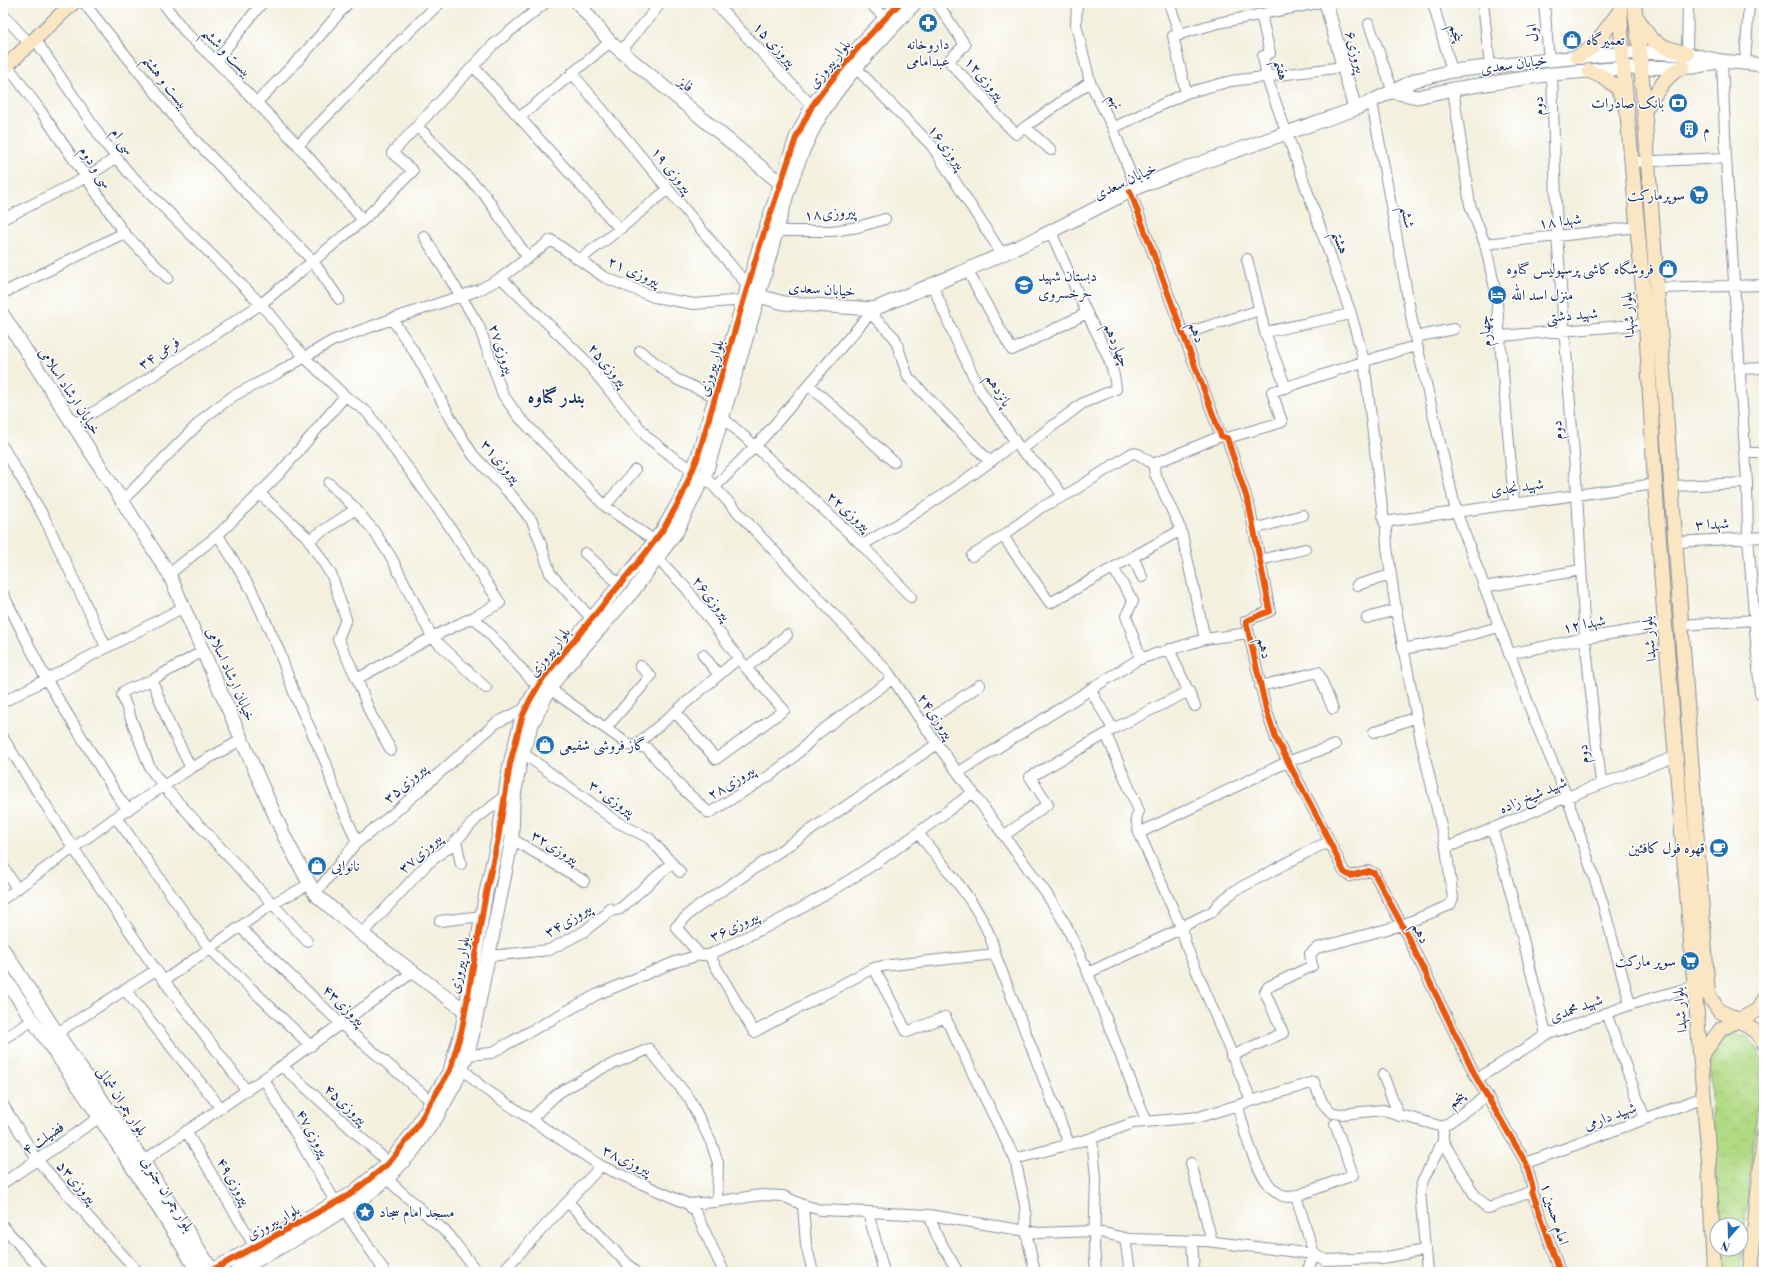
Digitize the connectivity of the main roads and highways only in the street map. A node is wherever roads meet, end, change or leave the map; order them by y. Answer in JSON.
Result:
{"nodes":[{"id":1,"x":73,"y":3,"type":"edge"},
{"id":2,"x":1620,"y":7,"type":"edge"},
{"id":3,"x":1634,"y":8,"type":"edge"},
{"id":4,"x":1578,"y":57,"type":"road end"},
{"id":5,"x":5,"y":67,"type":"edge"},
{"id":6,"x":1589,"y":71,"type":"road end"},
{"id":7,"x":1627,"y":109,"type":"junction"},
{"id":8,"x":1644,"y":111,"type":"junction"},
{"id":9,"x":1698,"y":937,"type":"junction"},
{"id":10,"x":1764,"y":998,"type":"edge"},
{"id":11,"x":1739,"y":1020,"type":"junction"},
{"id":12,"x":1764,"y":1043,"type":"edge"},
{"id":13,"x":1701,"y":1056,"type":"junction"},
{"id":14,"x":1764,"y":1134,"type":"edge"},
{"id":15,"x":1760,"y":1222,"type":"edge"},
{"id":16,"x":1714,"y":1272,"type":"edge"},
{"id":17,"x":1750,"y":1272,"type":"edge"}],
"edges":[{"from":1,"to":5,"type":"main road"},
{"from":2,"to":4,"type":"main road"},
{"from":2,"to":7,"type":"main road","name":"بلوار شهدا"},
{"from":3,"to":8,"type":"main road","name":"بلوار شهدا"},
{"from":3,"to":8,"type":"main road"},
{"from":6,"to":7,"type":"main road"},
{"from":7,"to":9,"type":"main road","name":"بلوار شهدا"},
{"from":8,"to":9,"type":"main road","name":"بلوار شهدا"},
{"from":9,"to":11,"type":"main road","name":"بلوار شهدا"},
{"from":9,"to":13,"type":"main road","name":"بلوار شهدا"},
{"from":10,"to":11,"type":"main road"},
{"from":11,"to":12,"type":"main road","name":"بلوار شهدا"},
{"from":11,"to":13,"type":"main road"},
{"from":13,"to":16,"type":"main road","name":"بلوار شهدا"},
{"from":14,"to":15,"type":"main road"},
{"from":15,"to":17,"type":"main road"}]}
